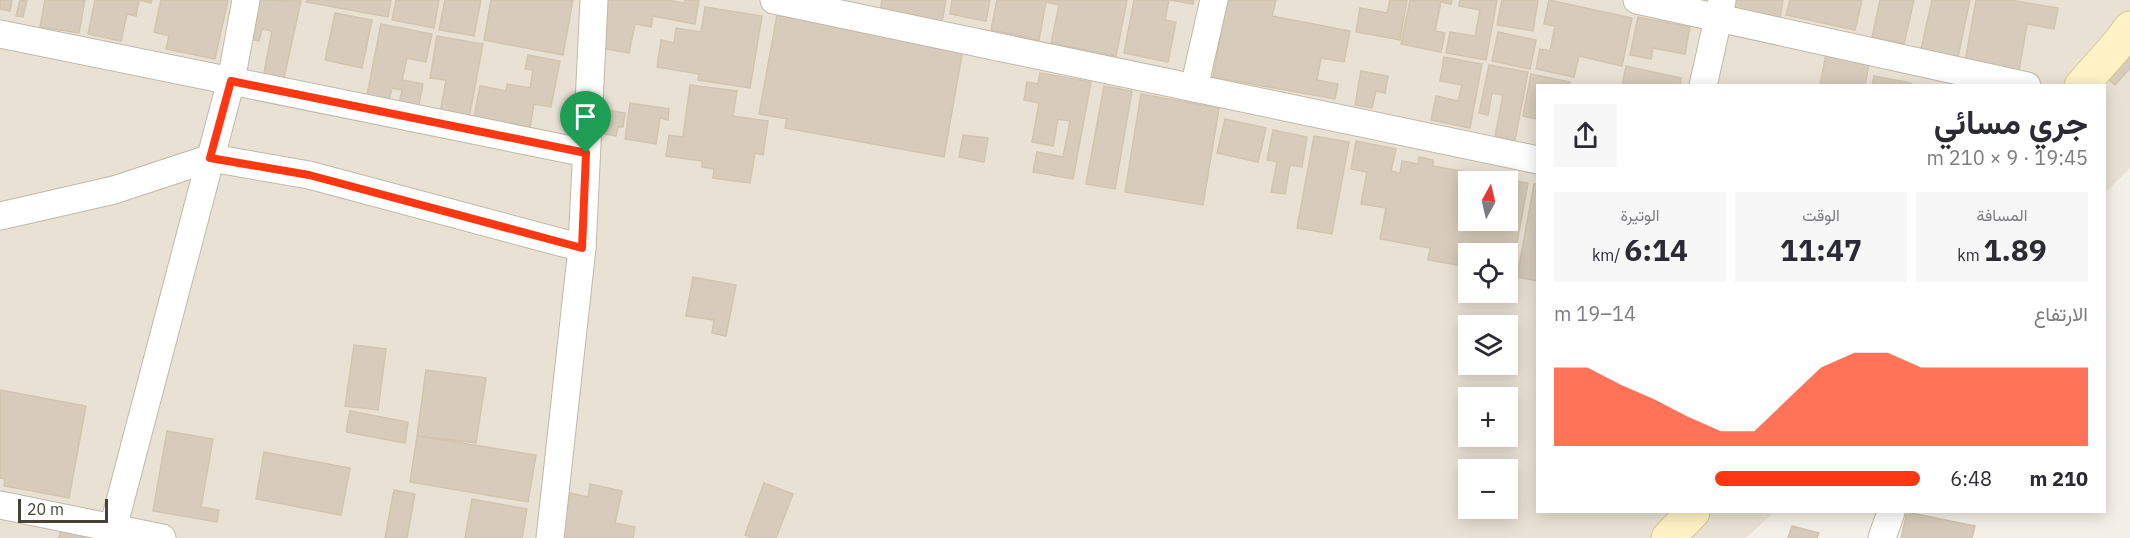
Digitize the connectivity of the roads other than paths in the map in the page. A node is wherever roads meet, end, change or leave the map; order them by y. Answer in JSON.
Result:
{"nodes":[{"id":1,"x":246,"y":0,"type":"edge"},
{"id":2,"x":594,"y":0,"type":"edge"},
{"id":3,"x":774,"y":0,"type":"edge"},
{"id":4,"x":1214,"y":0,"type":"edge"},
{"id":5,"x":1637,"y":0,"type":"edge"},
{"id":6,"x":1720,"y":9,"type":"edge"},
{"id":7,"x":2130,"y":28,"type":"edge"},
{"id":8,"x":0,"y":34,"type":"edge"},
{"id":9,"x":231,"y":81,"type":"junction"},
{"id":10,"x":1703,"y":84,"type":"edge"},
{"id":11,"x":2019,"y":84,"type":"edge"},
{"id":12,"x":2083,"y":84,"type":"edge"},
{"id":13,"x":1194,"y":88,"type":"junction"},
{"id":14,"x":586,"y":153,"type":"junction"},
{"id":15,"x":210,"y":158,"type":"junction"},
{"id":16,"x":1536,"y":160,"type":"edge"},
{"id":17,"x":0,"y":216,"type":"edge"},
{"id":18,"x":582,"y":248,"type":"junction"},
{"id":19,"x":0,"y":506,"type":"edge"},
{"id":20,"x":1692,"y":513,"type":"edge"},
{"id":21,"x":1891,"y":513,"type":"edge"},
{"id":22,"x":113,"y":528,"type":"junction"},
{"id":23,"x":70,"y":529,"type":"edge"},
{"id":24,"x":162,"y":538,"type":"edge"},
{"id":25,"x":550,"y":538,"type":"edge"},
{"id":26,"x":1668,"y":538,"type":"edge"},
{"id":27,"x":1882,"y":538,"type":"edge"}],
"edges":[{"from":1,"to":9,"type":"street"},
{"from":2,"to":14,"type":"street"},
{"from":3,"to":13,"type":"street"},
{"from":4,"to":13,"type":"street"},
{"from":5,"to":6,"type":"street"},
{"from":6,"to":10,"type":"street"},
{"from":6,"to":11,"type":"street"},
{"from":7,"to":12,"type":"street"},
{"from":8,"to":9,"type":"street"},
{"from":9,"to":14,"type":"street"},
{"from":9,"to":15,"type":"street"},
{"from":13,"to":16,"type":"street"},
{"from":14,"to":18,"type":"street"},
{"from":15,"to":17,"type":"street"},
{"from":15,"to":18,"type":"street"},
{"from":15,"to":22,"type":"street"},
{"from":18,"to":25,"type":"street"},
{"from":19,"to":23,"type":"street"},
{"from":20,"to":26,"type":"street"},
{"from":21,"to":27,"type":"street"},
{"from":22,"to":23,"type":"street"},
{"from":22,"to":24,"type":"street"}]}
